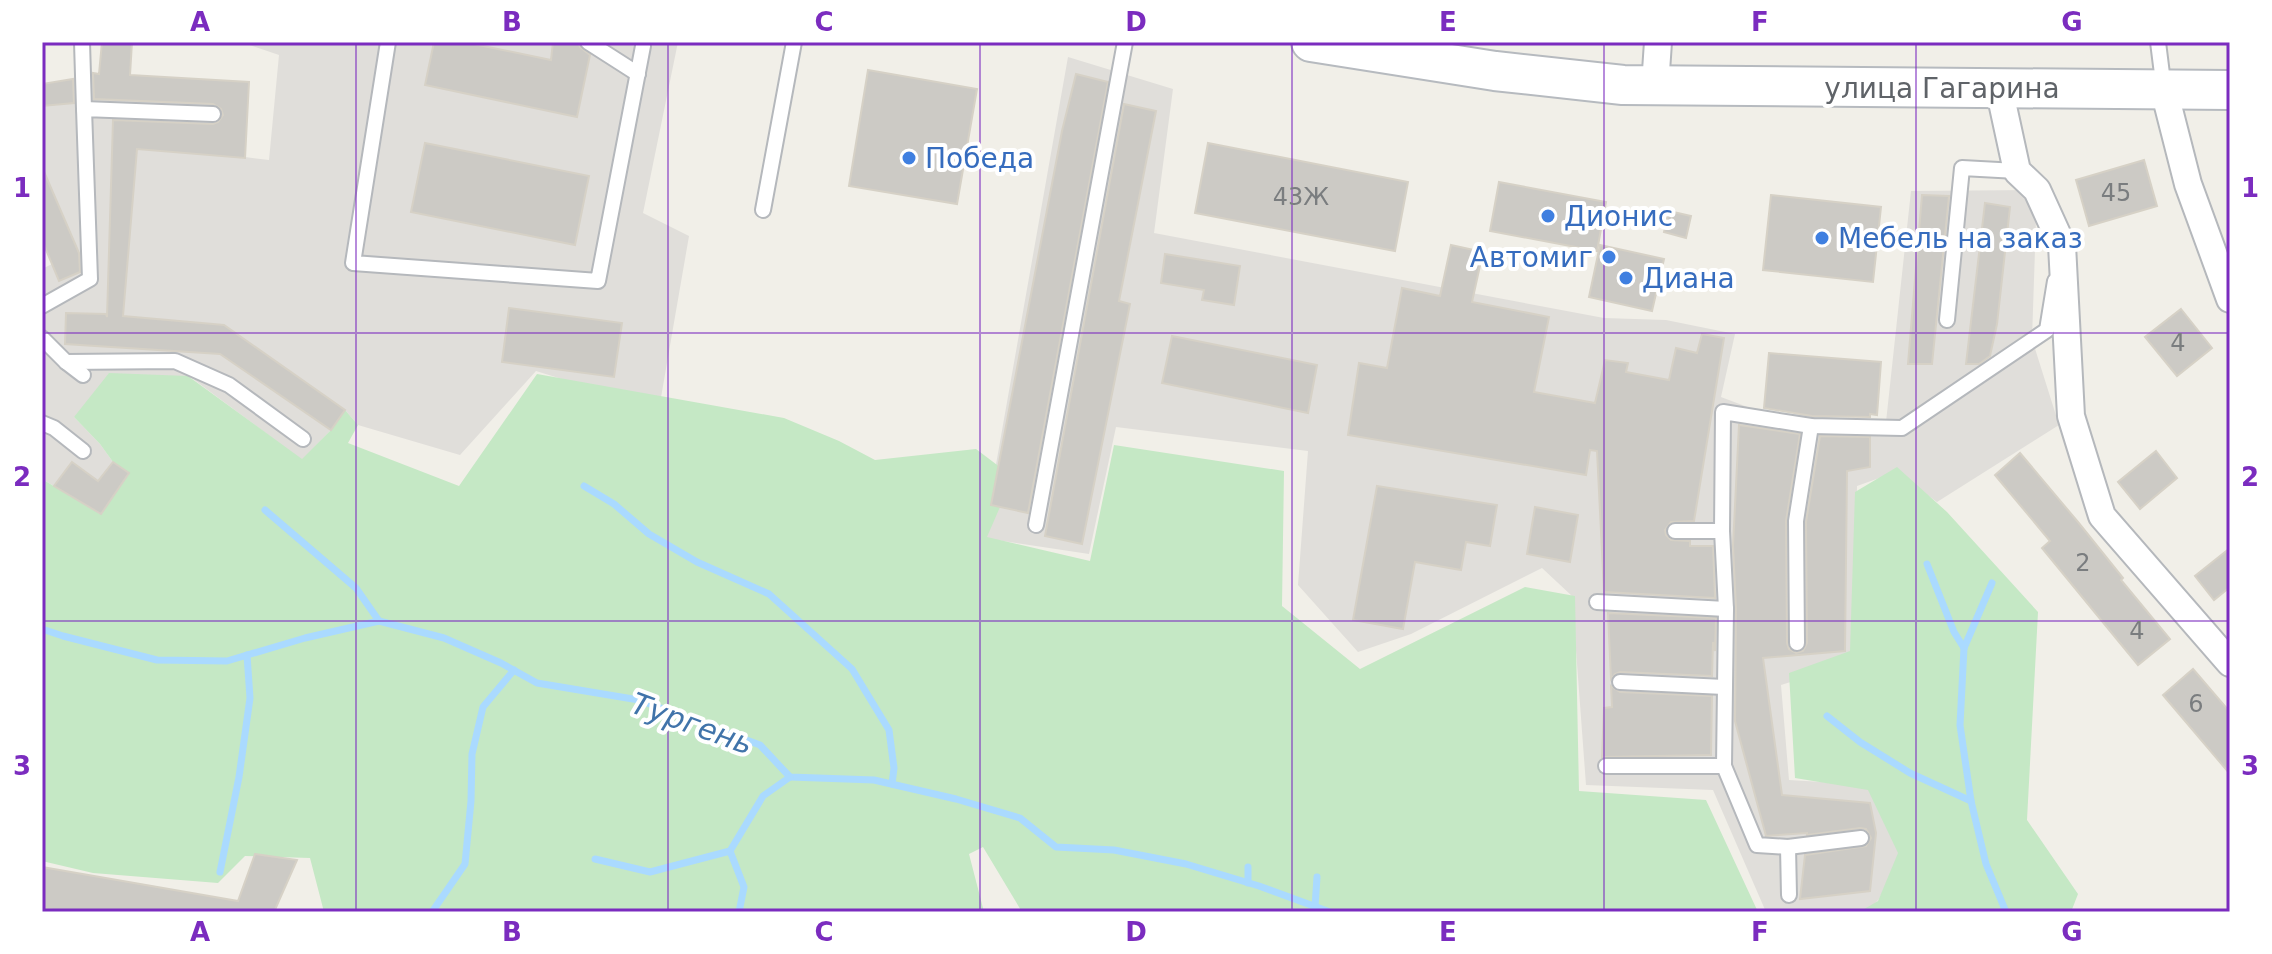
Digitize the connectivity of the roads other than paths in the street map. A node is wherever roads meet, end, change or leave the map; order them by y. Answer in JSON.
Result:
{"nodes":[{"id":1,"x":82,"y":42,"type":"edge"},
{"id":2,"x":388,"y":42,"type":"edge"},
{"id":3,"x":588,"y":42,"type":"edge"},
{"id":4,"x":794,"y":42,"type":"edge"},
{"id":5,"x":1125,"y":42,"type":"edge"},
{"id":6,"x":1311,"y":42,"type":"edge"},
{"id":7,"x":1658,"y":42,"type":"edge"},
{"id":8,"x":2158,"y":42,"type":"edge"},
{"id":9,"x":643,"y":46,"type":"dead end"},
{"id":10,"x":638,"y":74,"type":"junction"},
{"id":11,"x":1655,"y":86,"type":"junction"},
{"id":12,"x":1999,"y":88,"type":"junction"},
{"id":13,"x":2164,"y":90,"type":"junction"},
{"id":14,"x":2230,"y":90,"type":"edge"},
{"id":15,"x":84,"y":109,"type":"junction"},
{"id":16,"x":213,"y":114,"type":"dead end"},
{"id":17,"x":2017,"y":171,"type":"junction"},
{"id":18,"x":763,"y":210,"type":"dead end"},
{"id":19,"x":2062,"y":245,"type":"junction"},
{"id":20,"x":2230,"y":299,"type":"edge"},
{"id":21,"x":42,"y":306,"type":"edge"},
{"id":22,"x":1947,"y":320,"type":"dead end"},
{"id":23,"x":42,"y":338,"type":"edge"},
{"id":24,"x":66,"y":362,"type":"junction"},
{"id":25,"x":83,"y":375,"type":"dead end"},
{"id":26,"x":42,"y":423,"type":"edge"},
{"id":27,"x":1811,"y":426,"type":"junction"},
{"id":28,"x":303,"y":439,"type":"dead end"},
{"id":29,"x":83,"y":451,"type":"dead end"},
{"id":30,"x":1036,"y":525,"type":"dead end"},
{"id":31,"x":1675,"y":531,"type":"dead end"},
{"id":32,"x":1722,"y":531,"type":"junction"},
{"id":33,"x":1597,"y":602,"type":"dead end"},
{"id":34,"x":1726,"y":609,"type":"junction"},
{"id":35,"x":1797,"y":643,"type":"dead end"},
{"id":36,"x":2230,"y":663,"type":"edge"},
{"id":37,"x":1620,"y":682,"type":"dead end"},
{"id":38,"x":1724,"y":687,"type":"junction"},
{"id":39,"x":1606,"y":766,"type":"dead end"},
{"id":40,"x":1724,"y":766,"type":"junction"},
{"id":41,"x":1861,"y":838,"type":"dead end"},
{"id":42,"x":1788,"y":847,"type":"junction"},
{"id":43,"x":1789,"y":895,"type":"dead end"}],
"edges":[{"from":1,"to":15,"type":"lane"},
{"from":2,"to":10,"type":"lane"},
{"from":3,"to":10,"type":"lane"},
{"from":4,"to":18,"type":"lane"},
{"from":5,"to":30,"type":"lane"},
{"from":6,"to":11,"type":"street","name":"улица Гагарина"},
{"from":7,"to":11,"type":"street"},
{"from":8,"to":13,"type":"lane"},
{"from":9,"to":10,"type":"lane"},
{"from":11,"to":12,"type":"street","name":"улица Гагарина"},
{"from":12,"to":13,"type":"street","name":"улица Гагарина"},
{"from":12,"to":17,"type":"street"},
{"from":13,"to":14,"type":"street","name":"улица Гагарина"},
{"from":13,"to":20,"type":"street"},
{"from":15,"to":16,"type":"lane"},
{"from":15,"to":21,"type":"lane"},
{"from":17,"to":19,"type":"street"},
{"from":17,"to":22,"type":"lane"},
{"from":19,"to":27,"type":"lane"},
{"from":19,"to":36,"type":"street"},
{"from":23,"to":24,"type":"lane"},
{"from":24,"to":25,"type":"lane"},
{"from":24,"to":28,"type":"lane"},
{"from":26,"to":29,"type":"lane"},
{"from":27,"to":32,"type":"lane"},
{"from":27,"to":35,"type":"lane"},
{"from":31,"to":32,"type":"lane"},
{"from":32,"to":34,"type":"lane"},
{"from":33,"to":34,"type":"lane"},
{"from":34,"to":38,"type":"lane"},
{"from":37,"to":38,"type":"lane"},
{"from":38,"to":40,"type":"lane"},
{"from":39,"to":40,"type":"lane"},
{"from":40,"to":42,"type":"lane"},
{"from":41,"to":42,"type":"lane"},
{"from":42,"to":43,"type":"lane"}]}
